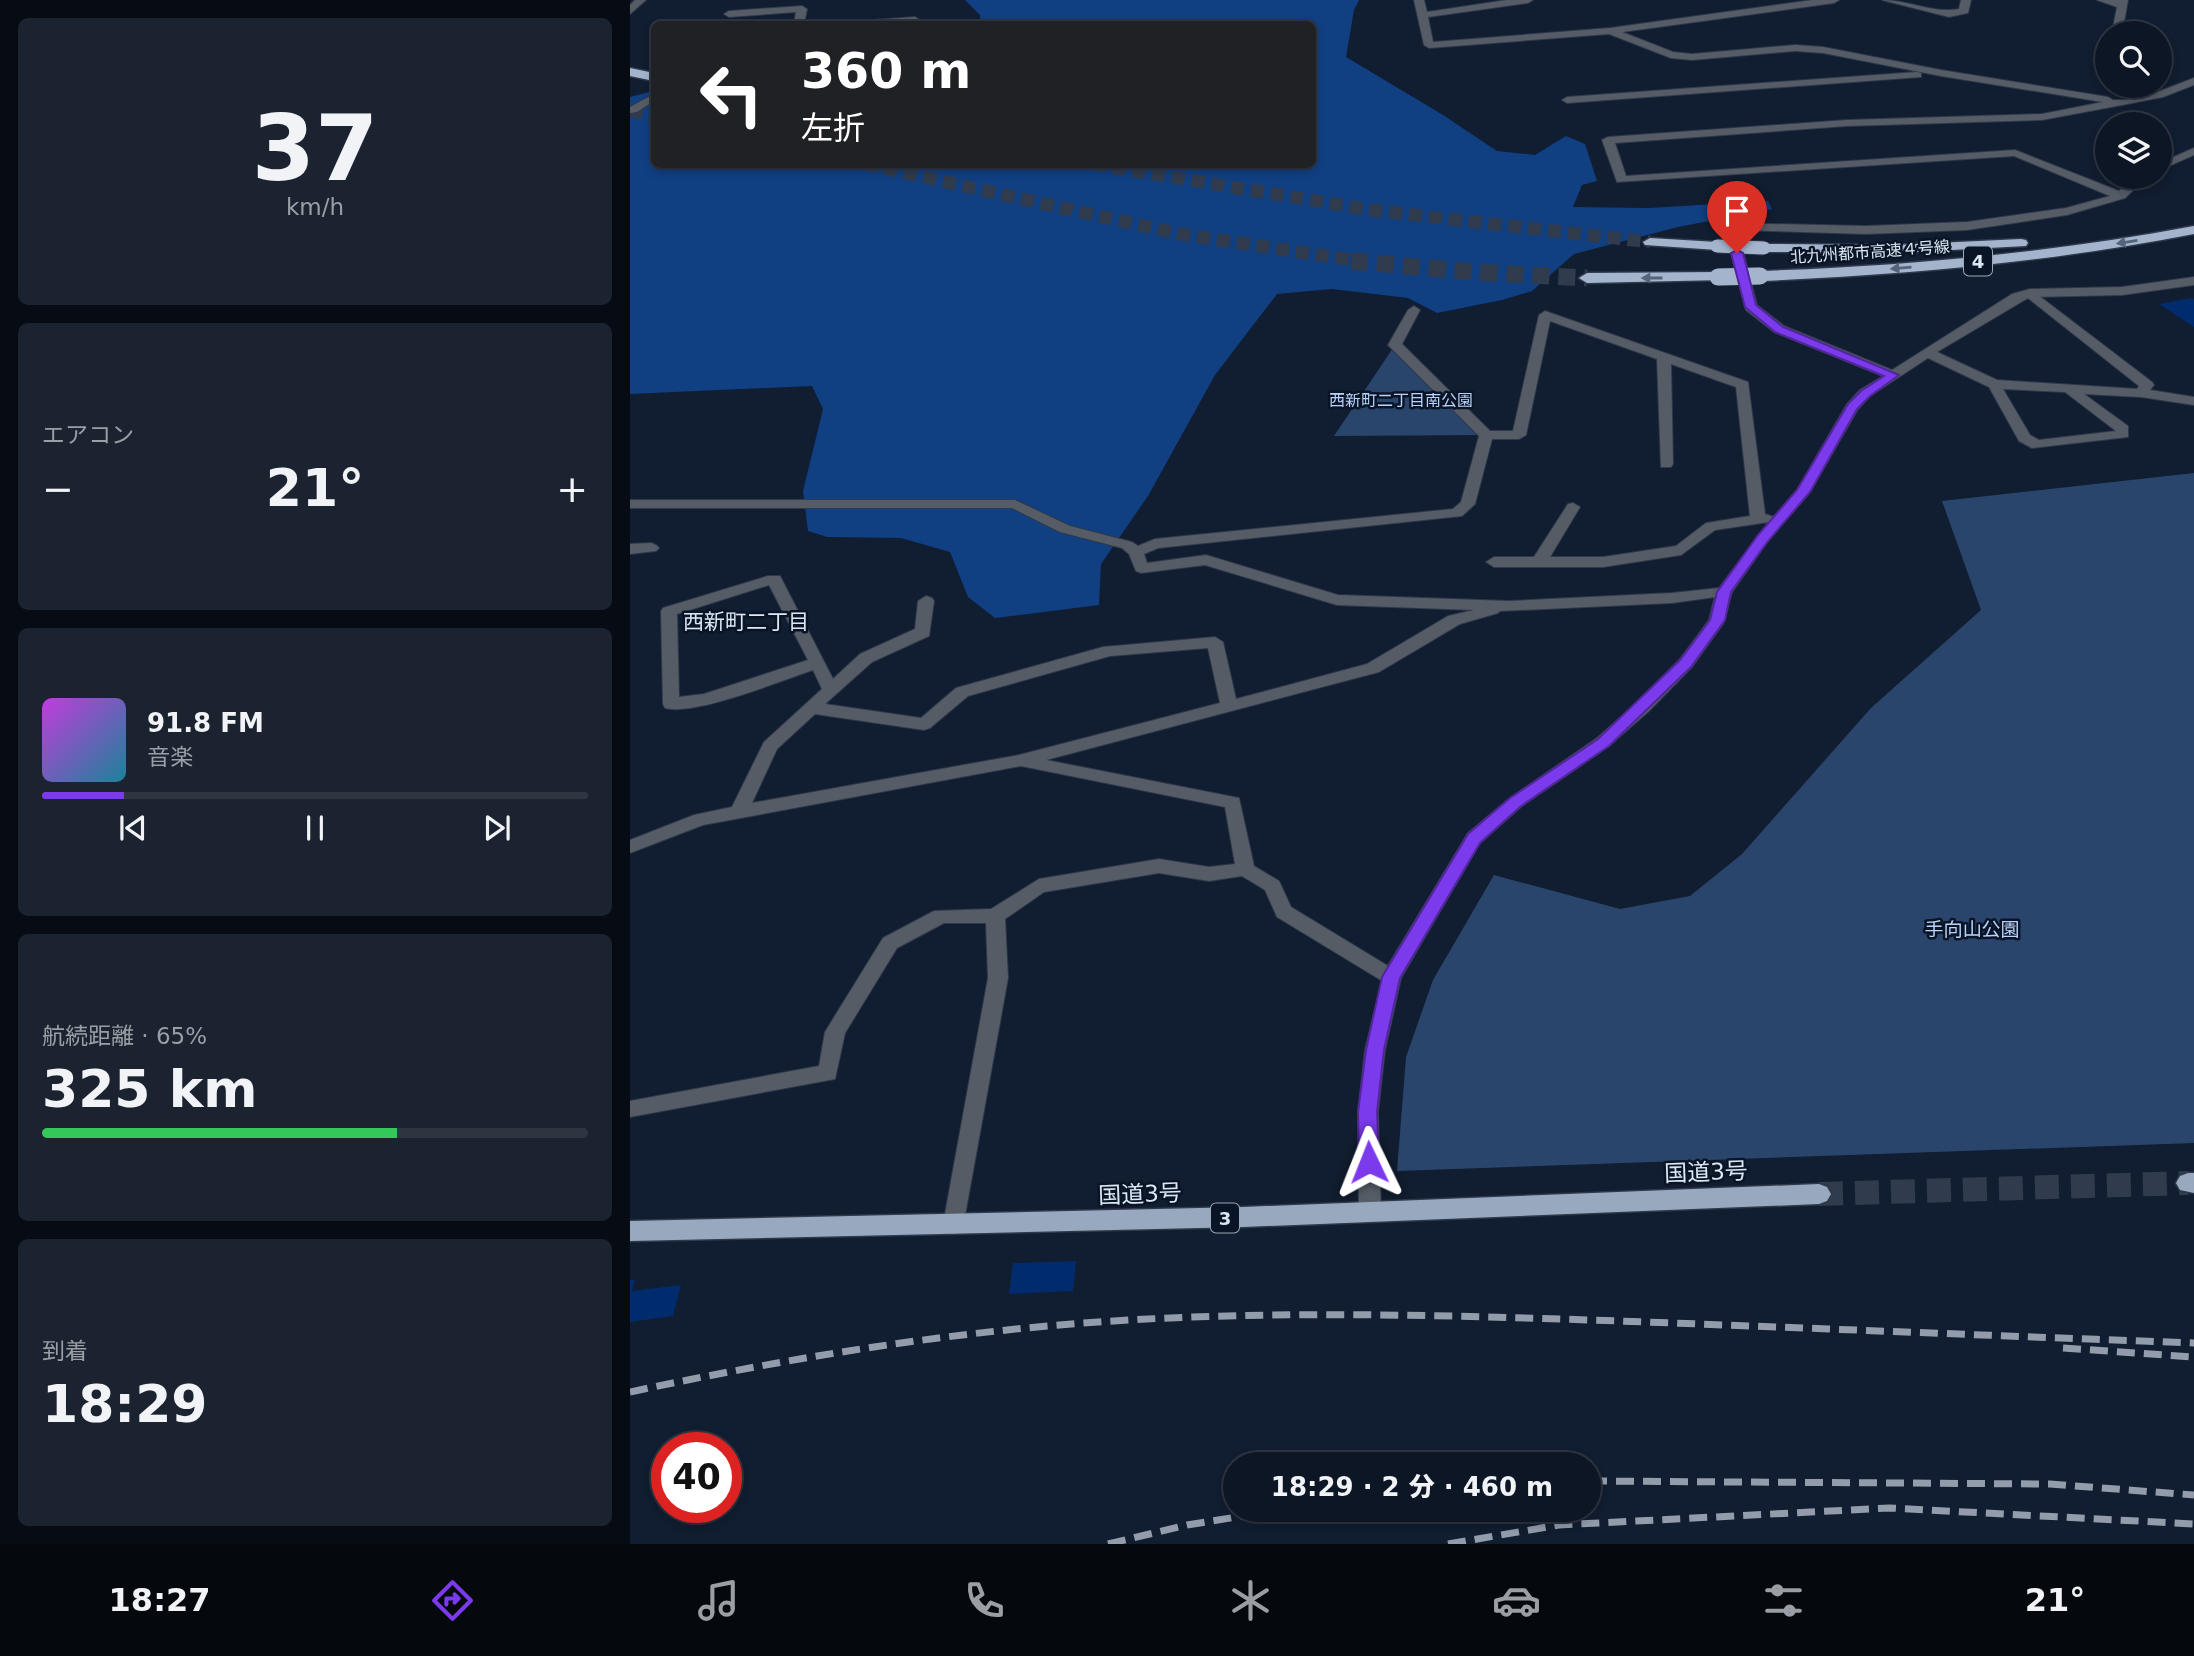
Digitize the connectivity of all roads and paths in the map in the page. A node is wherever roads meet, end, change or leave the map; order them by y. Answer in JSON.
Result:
{"nodes":[{"id":1,"x":640,"y":0,"type":"edge"},
{"id":2,"x":733,"y":0,"type":"edge"},
{"id":3,"x":1419,"y":0,"type":"edge"},
{"id":4,"x":1528,"y":0,"type":"edge"},
{"id":5,"x":1834,"y":0,"type":"edge"},
{"id":6,"x":1886,"y":0,"type":"edge"},
{"id":7,"x":1966,"y":0,"type":"edge"},
{"id":8,"x":2102,"y":0,"type":"edge"},
{"id":9,"x":2122,"y":2,"type":"edge"},
{"id":10,"x":630,"y":11,"type":"edge"},
{"id":11,"x":729,"y":14,"type":"junction"},
{"id":12,"x":1423,"y":15,"type":"junction"},
{"id":13,"x":726,"y":21,"type":"edge"},
{"id":14,"x":800,"y":21,"type":"edge"},
{"id":15,"x":2119,"y":21,"type":"edge"},
{"id":16,"x":1610,"y":31,"type":"junction"},
{"id":17,"x":630,"y":72,"type":"edge"},
{"id":18,"x":1941,"y":73,"type":"junction"},
{"id":19,"x":651,"y":76,"type":"edge"},
{"id":20,"x":2194,"y":81,"type":"edge"},
{"id":21,"x":651,"y":99,"type":"edge"},
{"id":22,"x":1567,"y":100,"type":"dead end"},
{"id":23,"x":2107,"y":100,"type":"joint"},
{"id":24,"x":2122,"y":102,"type":"junction"},
{"id":25,"x":633,"y":110,"type":"dead end"},
{"id":26,"x":2194,"y":151,"type":"edge"},
{"id":27,"x":2172,"y":161,"type":"edge"},
{"id":28,"x":2129,"y":189,"type":"edge"},
{"id":29,"x":2121,"y":197,"type":"junction"},
{"id":30,"x":2194,"y":217,"type":"edge"},
{"id":31,"x":2194,"y":230,"type":"edge"},
{"id":32,"x":1650,"y":242,"type":"tunnel mouth"},
{"id":33,"x":1944,"y":265,"type":"junction"},
{"id":34,"x":2048,"y":265,"type":"dead end"},
{"id":35,"x":1587,"y":278,"type":"tunnel mouth"},
{"id":36,"x":2194,"y":282,"type":"edge"},
{"id":37,"x":2030,"y":293,"type":"junction"},
{"id":38,"x":1414,"y":310,"type":"dead end"},
{"id":39,"x":1927,"y":354,"type":"junction"},
{"id":40,"x":1664,"y":356,"type":"junction"},
{"id":41,"x":1893,"y":375,"type":"junction"},
{"id":42,"x":1994,"y":384,"type":"junction"},
{"id":43,"x":2068,"y":388,"type":"junction"},
{"id":44,"x":2141,"y":393,"type":"junction"},
{"id":45,"x":2194,"y":401,"type":"edge"},
{"id":46,"x":1486,"y":435,"type":"junction"},
{"id":47,"x":1666,"y":464,"type":"dead end"},
{"id":48,"x":630,"y":504,"type":"edge"},
{"id":49,"x":1573,"y":507,"type":"dead end"},
{"id":50,"x":1784,"y":516,"type":"junction"},
{"id":51,"x":1758,"y":519,"type":"junction"},
{"id":52,"x":651,"y":548,"type":"dead end"},
{"id":53,"x":630,"y":549,"type":"edge"},
{"id":54,"x":1136,"y":552,"type":"junction"},
{"id":55,"x":1494,"y":562,"type":"dead end"},
{"id":56,"x":1539,"y":562,"type":"junction"},
{"id":57,"x":1724,"y":592,"type":"junction"},
{"id":58,"x":926,"y":601,"type":"dead end"},
{"id":59,"x":1509,"y":606,"type":"junction"},
{"id":60,"x":817,"y":663,"type":"dead end"},
{"id":61,"x":831,"y":690,"type":"junction"},
{"id":62,"x":1228,"y":706,"type":"junction"},
{"id":63,"x":811,"y":708,"type":"junction"},
{"id":64,"x":1019,"y":761,"type":"junction"},
{"id":65,"x":738,"y":812,"type":"junction"},
{"id":66,"x":630,"y":847,"type":"edge"},
{"id":67,"x":1245,"y":869,"type":"junction"},
{"id":68,"x":995,"y":916,"type":"junction"},
{"id":69,"x":1391,"y":977,"type":"junction"},
{"id":70,"x":630,"y":1109,"type":"edge"},
{"id":71,"x":1819,"y":1194,"type":"tunnel mouth"},
{"id":72,"x":1370,"y":1212,"type":"junction"},
{"id":73,"x":954,"y":1225,"type":"junction"},
{"id":74,"x":630,"y":1231,"type":"edge"}],
"edges":[{"from":1,"to":10,"type":"street"},
{"from":2,"to":11,"type":"street"},
{"from":3,"to":12,"type":"street"},
{"from":4,"to":12,"type":"street"},
{"from":5,"to":16,"type":"street"},
{"from":6,"to":7,"type":"street"},
{"from":8,"to":9,"type":"street"},
{"from":9,"to":15,"type":"street"},
{"from":11,"to":13,"type":"street"},
{"from":11,"to":14,"type":"street"},
{"from":12,"to":16,"type":"street"},
{"from":16,"to":18,"type":"street"},
{"from":17,"to":19,"type":"highway"},
{"from":18,"to":22,"type":"street"},
{"from":18,"to":23,"type":"street"},
{"from":20,"to":24,"type":"street"},
{"from":21,"to":25,"type":"street"},
{"from":23,"to":24,"type":"street"},
{"from":24,"to":29,"type":"street"},
{"from":26,"to":27,"type":"street"},
{"from":28,"to":29,"type":"street"},
{"from":29,"to":41,"type":"street"},
{"from":30,"to":32,"type":"highway","name":"北九州都市高速４号線","number":"4","bridge":true},
{"from":31,"to":33,"type":"highway","name":"北九州都市高速４号線","number":"4","one_way":true},
{"from":33,"to":34,"type":"highway"},
{"from":33,"to":35,"type":"highway","name":"北九州都市高速４号線","number":"4","one_way":true,"bridge":true},
{"from":36,"to":37,"type":"street"},
{"from":37,"to":39,"type":"street"},
{"from":37,"to":44,"type":"street"},
{"from":38,"to":46,"type":"street"},
{"from":39,"to":41,"type":"street"},
{"from":39,"to":42,"type":"street"},
{"from":40,"to":46,"type":"street"},
{"from":40,"to":47,"type":"street"},
{"from":40,"to":51,"type":"street"},
{"from":41,"to":50,"type":"street"},
{"from":42,"to":43,"type":"street"},
{"from":42,"to":43,"type":"street"},
{"from":43,"to":44,"type":"street"},
{"from":44,"to":45,"type":"street"},
{"from":46,"to":54,"type":"street"},
{"from":48,"to":54,"type":"street"},
{"from":49,"to":56,"type":"street"},
{"from":50,"to":51,"type":"street"},
{"from":50,"to":57,"type":"street"},
{"from":51,"to":56,"type":"street"},
{"from":52,"to":53,"type":"street"},
{"from":54,"to":59,"type":"street"},
{"from":55,"to":56,"type":"street"},
{"from":57,"to":59,"type":"street"},
{"from":57,"to":69,"type":"street"},
{"from":58,"to":61,"type":"street"},
{"from":59,"to":62,"type":"street"},
{"from":60,"to":61,"type":"street"},
{"from":61,"to":63,"type":"street"},
{"from":62,"to":63,"type":"street"},
{"from":62,"to":64,"type":"street"},
{"from":63,"to":65,"type":"street"},
{"from":64,"to":65,"type":"street"},
{"from":64,"to":67,"type":"street"},
{"from":65,"to":66,"type":"street"},
{"from":67,"to":68,"type":"street"},
{"from":67,"to":69,"type":"street"},
{"from":68,"to":70,"type":"street"},
{"from":68,"to":73,"type":"street"},
{"from":69,"to":72,"type":"street"},
{"from":71,"to":72,"type":"highway","name":"国道3号","number":"3"},
{"from":72,"to":73,"type":"highway","name":"国道3号","number":"3"},
{"from":73,"to":74,"type":"highway","name":"国道3号","number":"3"}]}
